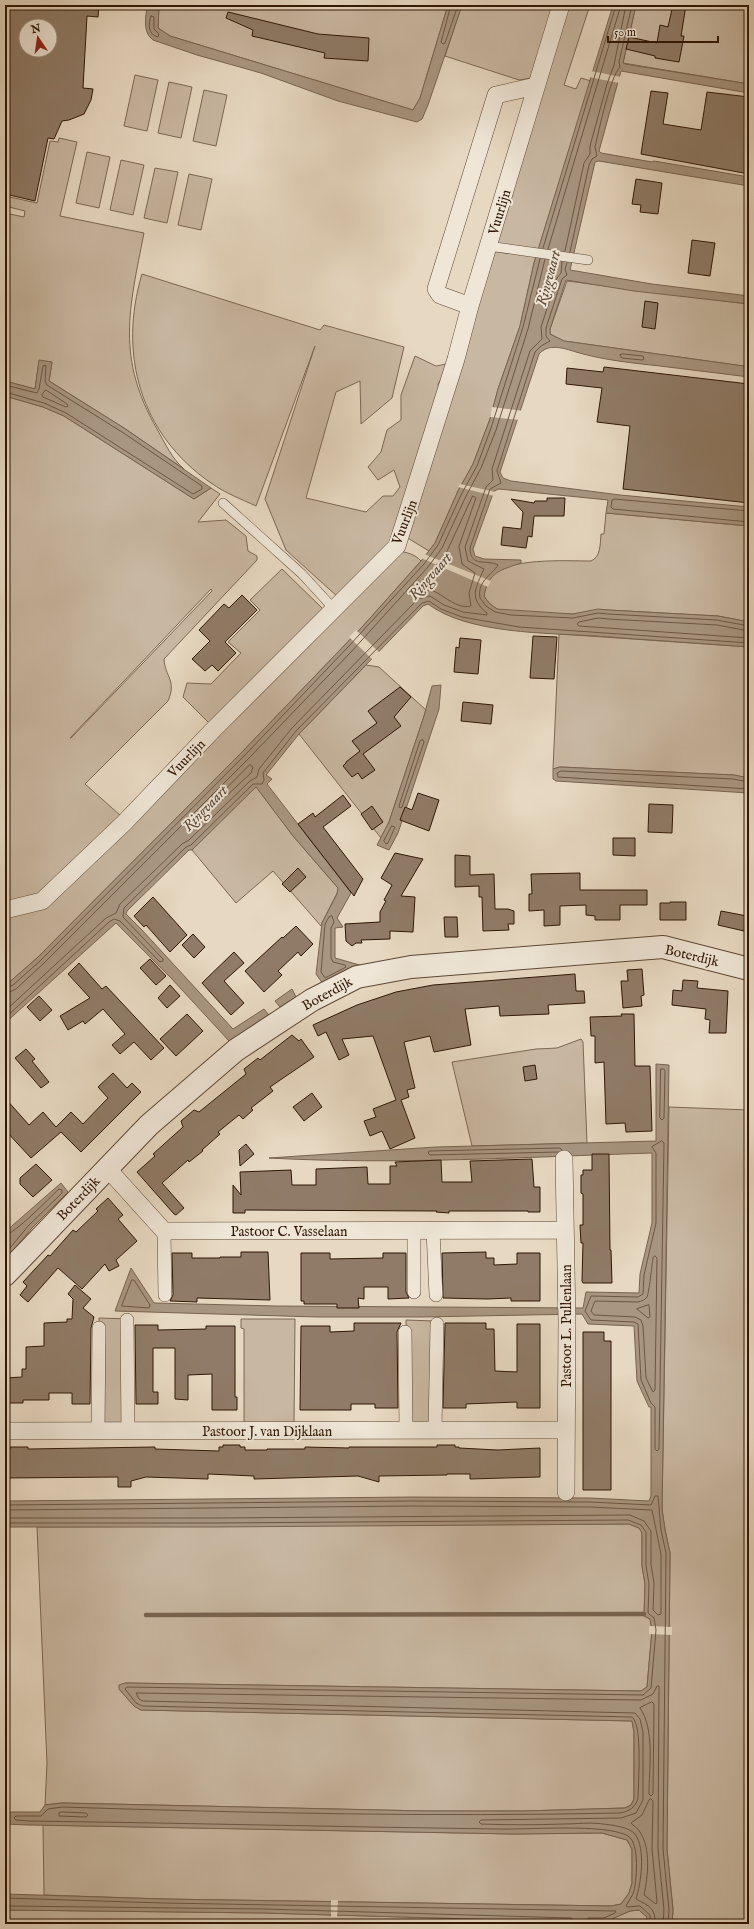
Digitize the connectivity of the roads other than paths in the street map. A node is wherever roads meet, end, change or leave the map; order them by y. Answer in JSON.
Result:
{"nodes":[{"id":1,"x":562,"y":5,"type":"edge"},
{"id":2,"x":536,"y":86,"type":"junction"},
{"id":3,"x":488,"y":246,"type":"junction"},
{"id":4,"x":588,"y":260,"type":"dead end"},
{"id":5,"x":470,"y":306,"type":"junction"},
{"id":6,"x":223,"y":503,"type":"dead end"},
{"id":7,"x":334,"y":609,"type":"junction"},
{"id":8,"x":5,"y":910,"type":"edge"},
{"id":9,"x":749,"y":969,"type":"edge"},
{"id":10,"x":564,"y":1159,"type":"dead end"},
{"id":11,"x":107,"y":1168,"type":"junction"},
{"id":12,"x":433,"y":1230,"type":"junction"},
{"id":13,"x":565,"y":1230,"type":"junction"},
{"id":14,"x":164,"y":1231,"type":"junction"},
{"id":15,"x":414,"y":1231,"type":"junction"},
{"id":16,"x":5,"y":1275,"type":"edge"},
{"id":17,"x":414,"y":1292,"type":"dead end"},
{"id":18,"x":165,"y":1295,"type":"dead end"},
{"id":19,"x":436,"y":1295,"type":"dead end"},
{"id":20,"x":127,"y":1320,"type":"dead end"},
{"id":21,"x":437,"y":1324,"type":"dead end"},
{"id":22,"x":98,"y":1328,"type":"dead end"},
{"id":23,"x":405,"y":1332,"type":"dead end"},
{"id":24,"x":406,"y":1430,"type":"junction"},
{"id":25,"x":436,"y":1430,"type":"junction"},
{"id":26,"x":566,"y":1430,"type":"junction"},
{"id":27,"x":5,"y":1431,"type":"edge"},
{"id":28,"x":98,"y":1431,"type":"junction"},
{"id":29,"x":128,"y":1432,"type":"junction"},
{"id":30,"x":566,"y":1492,"type":"dead end"}],
"edges":[{"from":1,"to":2,"type":"street","name":"Vuurlijn"},
{"from":2,"to":3,"type":"street","name":"Vuurlijn"},
{"from":2,"to":5,"type":"street"},
{"from":3,"to":4,"type":"lane"},
{"from":3,"to":5,"type":"street","name":"Vuurlijn"},
{"from":5,"to":7,"type":"street","name":"Vuurlijn"},
{"from":6,"to":7,"type":"lane"},
{"from":7,"to":8,"type":"street","name":"Vuurlijn"},
{"from":9,"to":11,"type":"street","name":"Boterdijk"},
{"from":10,"to":13,"type":"street","name":"Pastoor L. Pullenlaan"},
{"from":11,"to":14,"type":"street"},
{"from":11,"to":16,"type":"street","name":"Boterdijk"},
{"from":12,"to":13,"type":"street","name":"Pastoor C. Vasselaan"},
{"from":12,"to":15,"type":"street","name":"Pastoor C. Vasselaan"},
{"from":12,"to":19,"type":"street"},
{"from":13,"to":26,"type":"street","name":"Pastoor L. Pullenlaan"},
{"from":14,"to":15,"type":"street","name":"Pastoor C. Vasselaan"},
{"from":14,"to":18,"type":"street"},
{"from":15,"to":17,"type":"street"},
{"from":20,"to":29,"type":"street"},
{"from":21,"to":25,"type":"street"},
{"from":22,"to":28,"type":"street"},
{"from":23,"to":24,"type":"street"},
{"from":24,"to":25,"type":"street","name":"Pastoor J. van Dijklaan"},
{"from":24,"to":29,"type":"street","name":"Pastoor J. van Dijklaan"},
{"from":25,"to":26,"type":"street","name":"Pastoor J. van Dijklaan"},
{"from":26,"to":30,"type":"street","name":"Pastoor L. Pullenlaan"},
{"from":27,"to":28,"type":"street","name":"Pastoor J. van Dijklaan"},
{"from":28,"to":29,"type":"street","name":"Pastoor J. van Dijklaan"}]}
